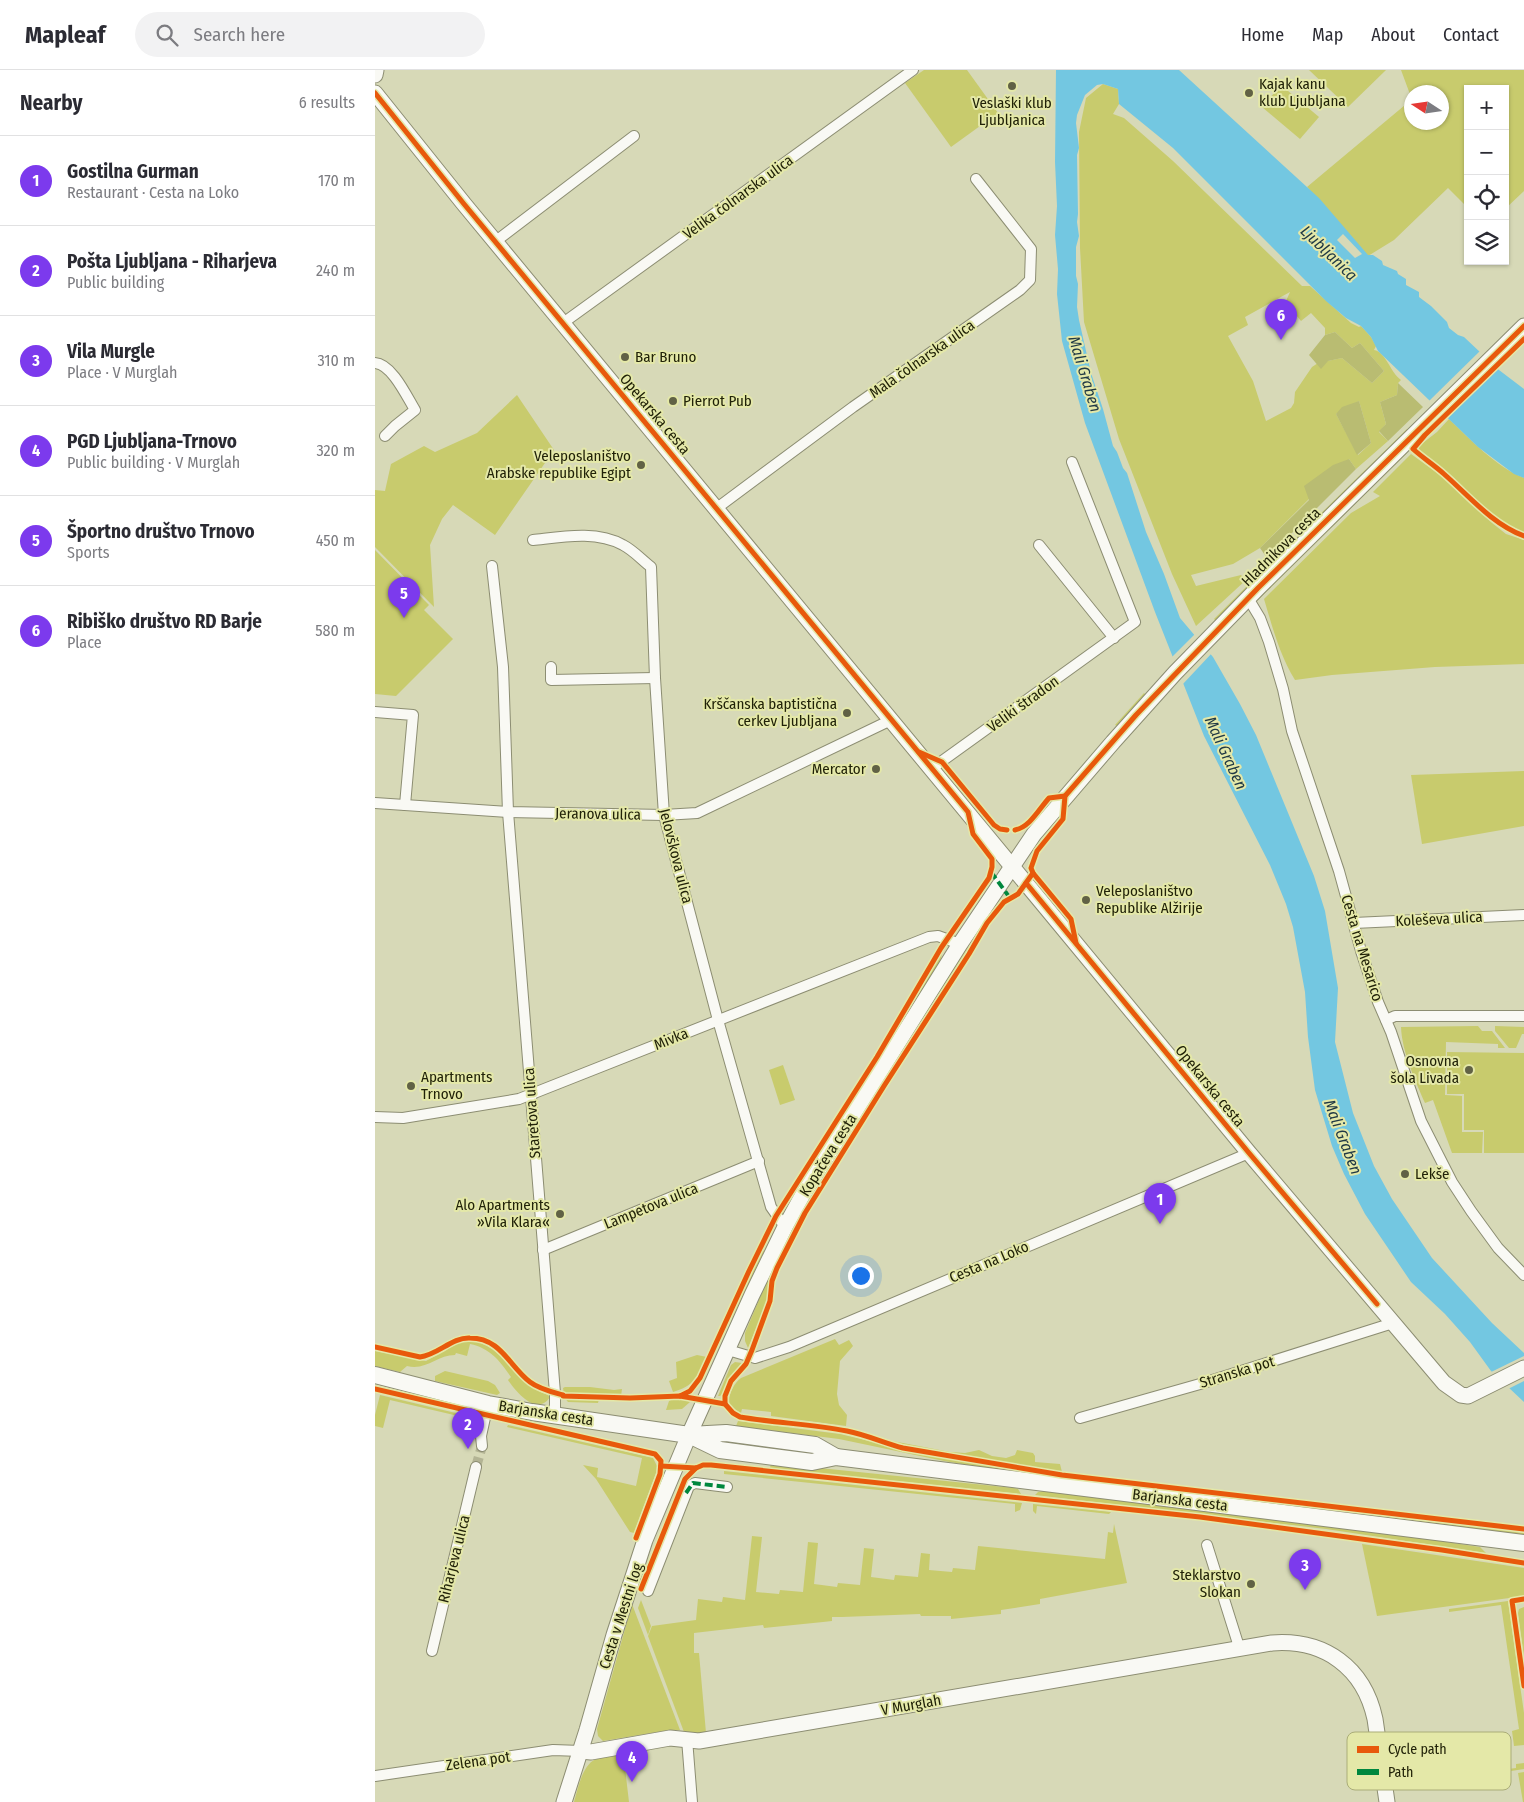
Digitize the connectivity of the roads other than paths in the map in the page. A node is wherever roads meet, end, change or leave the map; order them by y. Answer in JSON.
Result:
{"nodes":[{"id":1,"x":376,"y":70,"type":"edge"},
{"id":2,"x":913,"y":70,"type":"edge"},
{"id":3,"x":375,"y":75,"type":"edge"},
{"id":4,"x":375,"y":93,"type":"edge"},
{"id":5,"x":634,"y":136,"type":"dead end"},
{"id":6,"x":976,"y":179,"type":"dead end"},
{"id":7,"x":496,"y":241,"type":"junction"},
{"id":8,"x":563,"y":324,"type":"junction"},
{"id":9,"x":1524,"y":326,"type":"edge"},
{"id":10,"x":375,"y":363,"type":"edge"},
{"id":11,"x":385,"y":436,"type":"dead end"},
{"id":12,"x":1072,"y":462,"type":"dead end"},
{"id":13,"x":717,"y":508,"type":"junction"},
{"id":14,"x":533,"y":540,"type":"dead end"},
{"id":15,"x":1039,"y":545,"type":"dead end"},
{"id":16,"x":491,"y":566,"type":"dead end"},
{"id":17,"x":1248,"y":598,"type":"junction"},
{"id":18,"x":1114,"y":638,"type":"junction"},
{"id":19,"x":551,"y":667,"type":"dead end"},
{"id":20,"x":655,"y":678,"type":"junction"},
{"id":21,"x":375,"y":712,"type":"edge"},
{"id":22,"x":891,"y":720,"type":"junction"},
{"id":23,"x":931,"y":768,"type":"junction"},
{"id":24,"x":375,"y":803,"type":"edge"},
{"id":25,"x":405,"y":805,"type":"junction"},
{"id":26,"x":508,"y":812,"type":"junction"},
{"id":27,"x":664,"y":815,"type":"junction"},
{"id":28,"x":1013,"y":866,"type":"junction"},
{"id":29,"x":1524,"y":915,"type":"edge"},
{"id":30,"x":1354,"y":923,"type":"junction"},
{"id":31,"x":960,"y":944,"type":"junction"},
{"id":32,"x":1524,"y":1016,"type":"edge"},
{"id":33,"x":718,"y":1020,"type":"junction"},
{"id":34,"x":1386,"y":1020,"type":"junction"},
{"id":35,"x":531,"y":1095,"type":"junction"},
{"id":36,"x":375,"y":1117,"type":"edge"},
{"id":37,"x":1249,"y":1153,"type":"junction"},
{"id":38,"x":759,"y":1161,"type":"junction"},
{"id":39,"x":785,"y":1227,"type":"junction"},
{"id":40,"x":543,"y":1250,"type":"junction"},
{"id":41,"x":1524,"y":1275,"type":"edge"},
{"id":42,"x":1393,"y":1323,"type":"junction"},
{"id":43,"x":728,"y":1350,"type":"junction"},
{"id":44,"x":1524,"y":1368,"type":"edge"},
{"id":45,"x":375,"y":1375,"type":"edge"},
{"id":46,"x":489,"y":1404,"type":"junction"},
{"id":47,"x":555,"y":1415,"type":"junction"},
{"id":48,"x":1080,"y":1418,"type":"dead end"},
{"id":49,"x":689,"y":1435,"type":"junction"},
{"id":50,"x":481,"y":1446,"type":"tunnel mouth"},
{"id":51,"x":476,"y":1467,"type":"tunnel mouth"},
{"id":52,"x":727,"y":1487,"type":"dead end"},
{"id":53,"x":1524,"y":1543,"type":"edge"},
{"id":54,"x":1207,"y":1545,"type":"dead end"},
{"id":55,"x":648,"y":1591,"type":"dead end"},
{"id":56,"x":1240,"y":1650,"type":"junction"},
{"id":57,"x":432,"y":1651,"type":"dead end"},
{"id":58,"x":1377,"y":1732,"type":"edge"},
{"id":59,"x":687,"y":1739,"type":"junction"},
{"id":60,"x":581,"y":1751,"type":"junction"},
{"id":61,"x":375,"y":1776,"type":"edge"},
{"id":62,"x":692,"y":1799,"type":"edge"},
{"id":63,"x":564,"y":1802,"type":"edge"}],
"edges":[{"from":1,"to":3,"type":"street"},
{"from":2,"to":8,"type":"street","name":"Velika čolnarska ulica"},
{"from":4,"to":7,"type":"street","name":"Opekarska cesta"},
{"from":5,"to":7,"type":"street"},
{"from":6,"to":13,"type":"street","name":"Mala čolnarska ulica"},
{"from":7,"to":8,"type":"street","name":"Opekarska cesta"},
{"from":8,"to":13,"type":"street","name":"Opekarska cesta"},
{"from":9,"to":17,"type":"street","name":"Hladnikova cesta"},
{"from":10,"to":11,"type":"street"},
{"from":12,"to":18,"type":"street","name":"Veliki štradon"},
{"from":13,"to":22,"type":"street","name":"Opekarska cesta"},
{"from":14,"to":20,"type":"street","name":"Jelovškova ulica"},
{"from":15,"to":18,"type":"street"},
{"from":16,"to":26,"type":"street","name":"Staretova ulica"},
{"from":17,"to":28,"type":"street","name":"Hladnikova cesta"},
{"from":17,"to":30,"type":"street","name":"Cesta na Mesarico"},
{"from":18,"to":23,"type":"street","name":"Veliki štradon"},
{"from":19,"to":20,"type":"street"},
{"from":20,"to":27,"type":"street","name":"Jelovškova ulica"},
{"from":21,"to":25,"type":"street"},
{"from":22,"to":23,"type":"street","name":"Opekarska cesta"},
{"from":22,"to":27,"type":"street","name":"Jeranova ulica"},
{"from":23,"to":28,"type":"street","name":"Opekarska cesta"},
{"from":24,"to":25,"type":"street","name":"Jeranova ulica"},
{"from":25,"to":26,"type":"street","name":"Jeranova ulica"},
{"from":26,"to":27,"type":"street","name":"Jeranova ulica"},
{"from":26,"to":35,"type":"street","name":"Staretova ulica"},
{"from":27,"to":33,"type":"street","name":"Jelovškova ulica"},
{"from":28,"to":31,"type":"street","name":"Kopačeva cesta"},
{"from":28,"to":37,"type":"street","name":"Opekarska cesta"},
{"from":29,"to":30,"type":"street","name":"Koleševa ulica"},
{"from":30,"to":34,"type":"street","name":"Cesta na Mesarico"},
{"from":31,"to":33,"type":"street","name":"Mivka"},
{"from":31,"to":39,"type":"street","name":"Kopačeva cesta"},
{"from":32,"to":34,"type":"street"},
{"from":33,"to":35,"type":"street","name":"Mivka"},
{"from":33,"to":38,"type":"street","name":"Jelovškova ulica"},
{"from":34,"to":41,"type":"street","name":"Cesta na Mesarico"},
{"from":35,"to":36,"type":"street","name":"Mivka"},
{"from":35,"to":40,"type":"street","name":"Staretova ulica"},
{"from":37,"to":42,"type":"street","name":"Opekarska cesta"},
{"from":37,"to":43,"type":"street","name":"Cesta na Loko"},
{"from":38,"to":39,"type":"street","name":"Jelovškova ulica"},
{"from":38,"to":40,"type":"street","name":"Lampetova ulica"},
{"from":39,"to":43,"type":"street","name":"Kopačeva cesta"},
{"from":40,"to":47,"type":"street","name":"Staretova ulica"},
{"from":42,"to":44,"type":"street","name":"Opekarska cesta"},
{"from":42,"to":48,"type":"street","name":"Stranska pot"},
{"from":43,"to":49,"type":"street","name":"Kopačeva cesta"},
{"from":45,"to":46,"type":"main road","name":"Barjanska cesta"},
{"from":46,"to":47,"type":"main road","name":"Barjanska cesta"},
{"from":46,"to":50,"type":"street"},
{"from":47,"to":49,"type":"main road","name":"Barjanska cesta"},
{"from":49,"to":53,"type":"main road","name":"Barjanska cesta"},
{"from":49,"to":60,"type":"street","name":"Cesta v Mestni log"},
{"from":51,"to":57,"type":"street","name":"Riharjeva ulica"},
{"from":52,"to":55,"type":"street"},
{"from":54,"to":56,"type":"street"},
{"from":56,"to":58,"type":"street","name":"V Murglah"},
{"from":56,"to":59,"type":"street","name":"V Murglah"},
{"from":59,"to":60,"type":"street","name":"V Murglah"},
{"from":59,"to":62,"type":"street"},
{"from":60,"to":61,"type":"street","name":"Zelena pot"},
{"from":60,"to":63,"type":"street","name":"Cesta v Mestni log"}]}
